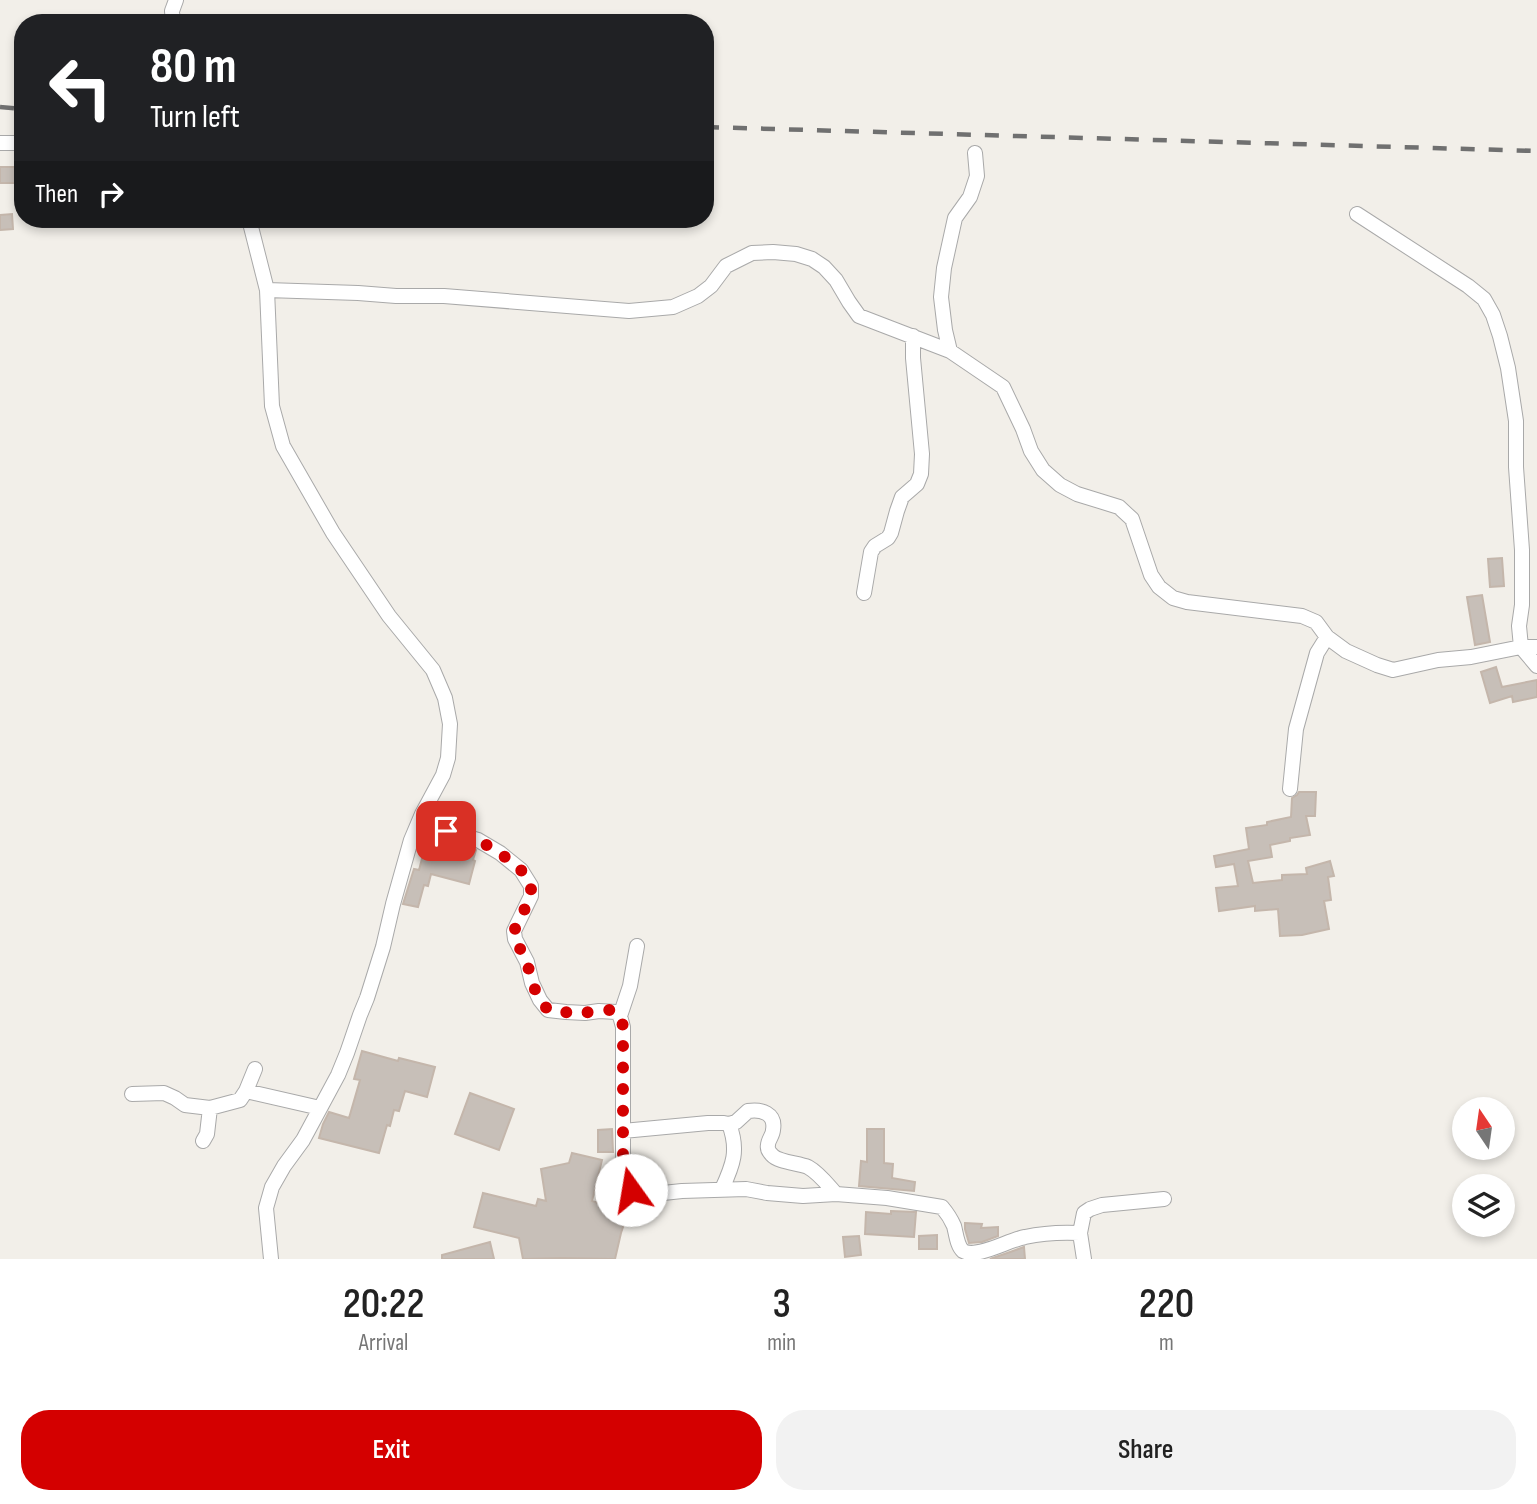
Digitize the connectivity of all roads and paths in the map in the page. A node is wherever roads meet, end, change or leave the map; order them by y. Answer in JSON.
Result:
{"nodes":[{"id":1,"x":975,"y":153,"type":"dead end"},
{"id":2,"x":1357,"y":214,"type":"dead end"},
{"id":3,"x":251,"y":228,"type":"edge"},
{"id":4,"x":267,"y":290,"type":"junction"},
{"id":5,"x":913,"y":336,"type":"junction"},
{"id":6,"x":950,"y":351,"type":"junction"},
{"id":7,"x":864,"y":593,"type":"dead end"},
{"id":8,"x":1326,"y":637,"type":"junction"},
{"id":9,"x":1521,"y":646,"type":"junction"},
{"id":10,"x":1537,"y":647,"type":"edge"},
{"id":11,"x":1537,"y":666,"type":"edge"},
{"id":12,"x":1290,"y":789,"type":"dead end"},
{"id":13,"x":419,"y":823,"type":"junction"},
{"id":14,"x":637,"y":946,"type":"dead end"},
{"id":15,"x":620,"y":1016,"type":"junction"},
{"id":16,"x":255,"y":1069,"type":"dead end"},
{"id":17,"x":246,"y":1091,"type":"junction"},
{"id":18,"x":132,"y":1094,"type":"dead end"},
{"id":19,"x":210,"y":1108,"type":"junction"},
{"id":20,"x":320,"y":1108,"type":"junction"},
{"id":21,"x":729,"y":1125,"type":"junction"},
{"id":22,"x":623,"y":1131,"type":"junction"},
{"id":23,"x":203,"y":1141,"type":"dead end"},
{"id":24,"x":722,"y":1189,"type":"junction"},
{"id":25,"x":836,"y":1194,"type":"junction"},
{"id":26,"x":1164,"y":1199,"type":"dead end"},
{"id":27,"x":1080,"y":1233,"type":"junction"},
{"id":28,"x":271,"y":1259,"type":"edge"},
{"id":29,"x":1084,"y":1259,"type":"edge"}],
"edges":[{"from":1,"to":6,"type":"street"},
{"from":2,"to":9,"type":"street"},
{"from":3,"to":4,"type":"street"},
{"from":4,"to":5,"type":"street"},
{"from":4,"to":13,"type":"street"},
{"from":5,"to":6,"type":"street"},
{"from":5,"to":7,"type":"street"},
{"from":6,"to":8,"type":"street"},
{"from":8,"to":9,"type":"street"},
{"from":8,"to":12,"type":"street"},
{"from":9,"to":10,"type":"street"},
{"from":9,"to":11,"type":"street"},
{"from":13,"to":15,"type":"street"},
{"from":13,"to":20,"type":"street"},
{"from":14,"to":15,"type":"street"},
{"from":15,"to":22,"type":"street"},
{"from":16,"to":17,"type":"street"},
{"from":17,"to":19,"type":"street"},
{"from":17,"to":20,"type":"street"},
{"from":18,"to":19,"type":"street"},
{"from":19,"to":23,"type":"street"},
{"from":20,"to":28,"type":"street"},
{"from":21,"to":22,"type":"street"},
{"from":21,"to":24,"type":"street"},
{"from":21,"to":25,"type":"street"},
{"from":22,"to":24,"type":"street"},
{"from":24,"to":25,"type":"street"},
{"from":25,"to":27,"type":"street"},
{"from":26,"to":27,"type":"street"},
{"from":27,"to":29,"type":"street"}]}
